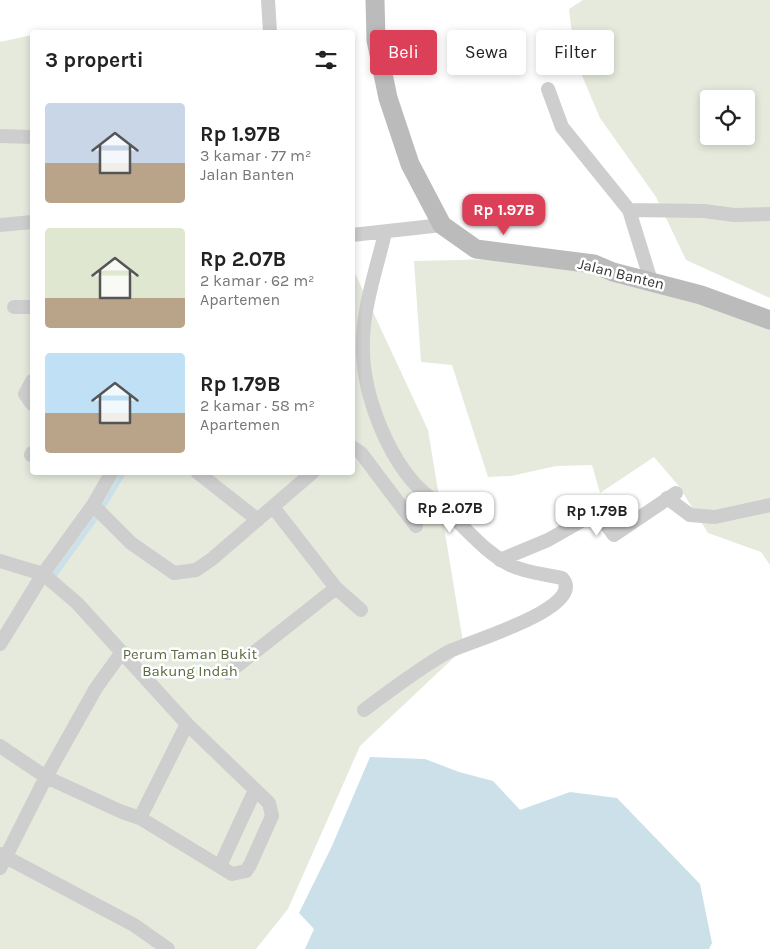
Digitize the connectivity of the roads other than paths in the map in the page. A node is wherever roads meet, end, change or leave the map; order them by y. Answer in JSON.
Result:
{"nodes":[{"id":1,"x":268,"y":0,"type":"edge"},
{"id":2,"x":375,"y":0,"type":"edge"},
{"id":3,"x":270,"y":30,"type":"edge"},
{"id":4,"x":548,"y":89,"type":"dead end"},
{"id":5,"x":0,"y":136,"type":"edge"},
{"id":6,"x":30,"y":137,"type":"edge"},
{"id":7,"x":629,"y":210,"type":"junction"},
{"id":8,"x":770,"y":214,"type":"edge"},
{"id":9,"x":30,"y":222,"type":"edge"},
{"id":10,"x":0,"y":225,"type":"edge"},
{"id":11,"x":442,"y":225,"type":"junction"},
{"id":12,"x":385,"y":233,"type":"junction"},
{"id":13,"x":355,"y":235,"type":"edge"},
{"id":14,"x":651,"y":281,"type":"junction"},
{"id":15,"x":14,"y":307,"type":"dead end"},
{"id":16,"x":30,"y":307,"type":"edge"},
{"id":17,"x":770,"y":320,"type":"edge"},
{"id":18,"x":30,"y":385,"type":"edge"},
{"id":19,"x":30,"y":401,"type":"edge"},
{"id":20,"x":355,"y":449,"type":"edge"},
{"id":21,"x":110,"y":475,"type":"edge"},
{"id":22,"x":201,"y":475,"type":"edge"},
{"id":23,"x":310,"y":475,"type":"edge"},
{"id":24,"x":93,"y":505,"type":"junction"},
{"id":25,"x":770,"y":505,"type":"edge"},
{"id":26,"x":273,"y":507,"type":"junction"},
{"id":27,"x":258,"y":520,"type":"junction"},
{"id":28,"x":416,"y":526,"type":"dead end"},
{"id":29,"x":500,"y":560,"type":"junction"},
{"id":30,"x":0,"y":561,"type":"edge"},
{"id":31,"x":43,"y":574,"type":"junction"},
{"id":32,"x":336,"y":588,"type":"junction"},
{"id":33,"x":361,"y":610,"type":"dead end"},
{"id":34,"x":0,"y":644,"type":"edge"},
{"id":35,"x":122,"y":652,"type":"junction"},
{"id":36,"x":228,"y":673,"type":"dead end"},
{"id":37,"x":364,"y":710,"type":"dead end"},
{"id":38,"x":187,"y":724,"type":"junction"},
{"id":39,"x":0,"y":746,"type":"edge"},
{"id":40,"x":46,"y":777,"type":"junction"},
{"id":41,"x":255,"y":790,"type":"junction"},
{"id":42,"x":140,"y":818,"type":"junction"},
{"id":43,"x":2,"y":860,"type":"edge"},
{"id":44,"x":220,"y":866,"type":"junction"},
{"id":45,"x":168,"y":949,"type":"edge"}],
"edges":[{"from":1,"to":3,"type":"street"},
{"from":2,"to":11,"type":"street","name":"Jalan Banten"},
{"from":4,"to":7,"type":"street"},
{"from":5,"to":6,"type":"street"},
{"from":7,"to":8,"type":"street"},
{"from":7,"to":14,"type":"street"},
{"from":9,"to":10,"type":"street"},
{"from":11,"to":12,"type":"street"},
{"from":11,"to":14,"type":"street","name":"Jalan Banten"},
{"from":12,"to":13,"type":"street"},
{"from":12,"to":29,"type":"street"},
{"from":14,"to":17,"type":"street","name":"Jalan Banten"},
{"from":15,"to":16,"type":"street"},
{"from":18,"to":19,"type":"street"},
{"from":20,"to":28,"type":"street"},
{"from":21,"to":24,"type":"street"},
{"from":22,"to":27,"type":"street"},
{"from":23,"to":26,"type":"street"},
{"from":24,"to":27,"type":"street"},
{"from":24,"to":31,"type":"street"},
{"from":25,"to":29,"type":"street"},
{"from":26,"to":27,"type":"street"},
{"from":26,"to":32,"type":"street"},
{"from":29,"to":37,"type":"street"},
{"from":30,"to":31,"type":"street"},
{"from":31,"to":34,"type":"street"},
{"from":31,"to":35,"type":"street"},
{"from":32,"to":33,"type":"street"},
{"from":32,"to":36,"type":"street"},
{"from":35,"to":38,"type":"street"},
{"from":35,"to":40,"type":"street"},
{"from":38,"to":41,"type":"street"},
{"from":38,"to":42,"type":"street"},
{"from":39,"to":40,"type":"street"},
{"from":40,"to":42,"type":"street"},
{"from":40,"to":43,"type":"street"},
{"from":41,"to":44,"type":"street"},
{"from":41,"to":44,"type":"street"},
{"from":42,"to":44,"type":"street"},
{"from":43,"to":45,"type":"street"}]}
